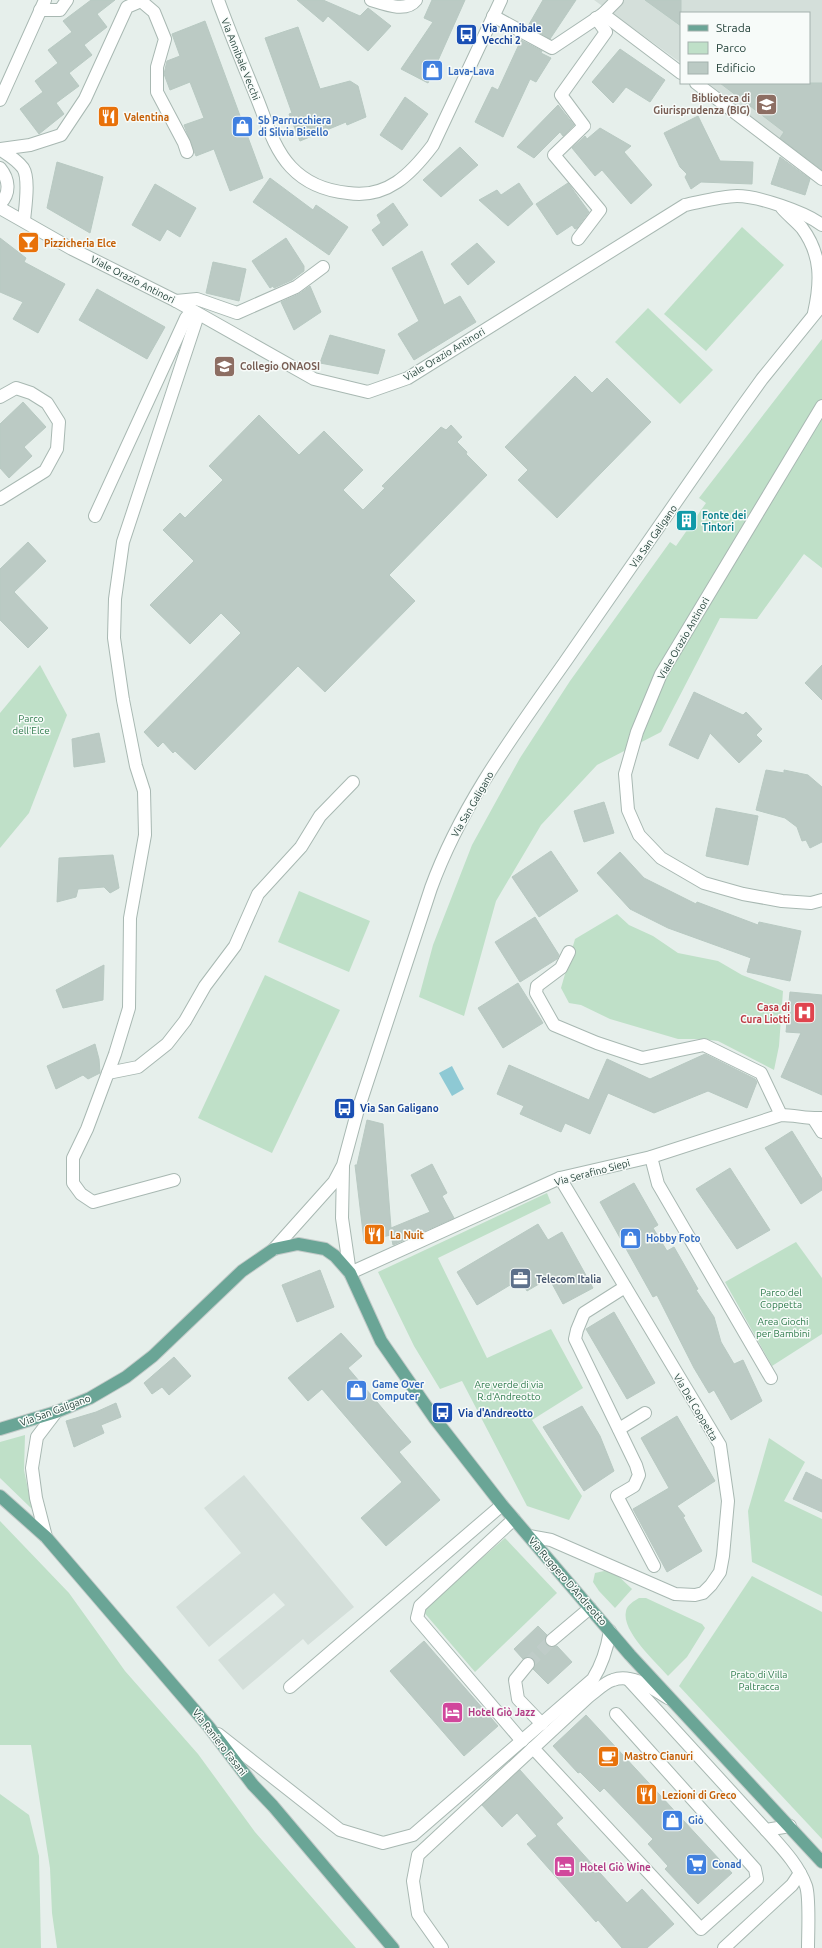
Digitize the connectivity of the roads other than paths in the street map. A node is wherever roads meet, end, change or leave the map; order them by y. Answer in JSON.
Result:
{"nodes":[{"id":1,"x":67,"y":0,"type":"edge"},
{"id":2,"x":218,"y":0,"type":"edge"},
{"id":3,"x":371,"y":0,"type":"edge"},
{"id":4,"x":416,"y":0,"type":"edge"},
{"id":5,"x":501,"y":0,"type":"edge"},
{"id":6,"x":617,"y":0,"type":"edge"},
{"id":7,"x":140,"y":1,"type":"edge"},
{"id":8,"x":42,"y":5,"type":"edge"},
{"id":9,"x":493,"y":16,"type":"junction"},
{"id":10,"x":600,"y":16,"type":"junction"},
{"id":11,"x":680,"y":72,"type":"edge"},
{"id":12,"x":697,"y":84,"type":"edge"},
{"id":13,"x":0,"y":100,"type":"edge"},
{"id":14,"x":1,"y":149,"type":"edge"},
{"id":15,"x":186,"y":152,"type":"dead end"},
{"id":16,"x":0,"y":168,"type":"edge"},
{"id":17,"x":822,"y":179,"type":"edge"},
{"id":18,"x":0,"y":204,"type":"edge"},
{"id":19,"x":778,"y":204,"type":"junction"},
{"id":20,"x":0,"y":208,"type":"edge"},
{"id":21,"x":24,"y":221,"type":"junction"},
{"id":22,"x":822,"y":225,"type":"edge"},
{"id":23,"x":578,"y":239,"type":"dead end"},
{"id":24,"x":323,"y":267,"type":"dead end"},
{"id":25,"x":176,"y":301,"type":"junction"},
{"id":26,"x":822,"y":305,"type":"edge"},
{"id":27,"x":195,"y":313,"type":"junction"},
{"id":28,"x":813,"y":316,"type":"junction"},
{"id":29,"x":0,"y":397,"type":"edge"},
{"id":30,"x":822,"y":406,"type":"edge"},
{"id":31,"x":0,"y":500,"type":"edge"},
{"id":32,"x":96,"y":516,"type":"dead end"},
{"id":33,"x":353,"y":782,"type":"dead end"},
{"id":34,"x":822,"y":900,"type":"edge"},
{"id":35,"x":569,"y":952,"type":"dead end"},
{"id":36,"x":108,"y":1073,"type":"junction"},
{"id":37,"x":782,"y":1115,"type":"junction"},
{"id":38,"x":818,"y":1118,"type":"edge"},
{"id":39,"x":822,"y":1132,"type":"edge"},
{"id":40,"x":651,"y":1157,"type":"junction"},
{"id":41,"x":343,"y":1165,"type":"junction"},
{"id":42,"x":560,"y":1178,"type":"junction"},
{"id":43,"x":174,"y":1180,"type":"dead end"},
{"id":44,"x":274,"y":1248,"type":"junction"},
{"id":45,"x":350,"y":1273,"type":"junction"},
{"id":46,"x":625,"y":1287,"type":"junction"},
{"id":47,"x":771,"y":1378,"type":"dead end"},
{"id":48,"x":56,"y":1412,"type":"junction"},
{"id":49,"x":645,"y":1413,"type":"dead end"},
{"id":50,"x":0,"y":1429,"type":"edge"},
{"id":51,"x":619,"y":1429,"type":"junction"},
{"id":52,"x":0,"y":1496,"type":"edge"},
{"id":53,"x":502,"y":1505,"type":"junction"},
{"id":54,"x":514,"y":1519,"type":"junction"},
{"id":55,"x":529,"y":1536,"type":"junction"},
{"id":56,"x":46,"y":1537,"type":"junction"},
{"id":57,"x":654,"y":1566,"type":"dead end"},
{"id":58,"x":590,"y":1608,"type":"junction"},
{"id":59,"x":610,"y":1631,"type":"junction"},
{"id":60,"x":552,"y":1640,"type":"tunnel mouth"},
{"id":61,"x":528,"y":1664,"type":"tunnel mouth"},
{"id":62,"x":628,"y":1679,"type":"junction"},
{"id":63,"x":290,"y":1687,"type":"dead end"},
{"id":64,"x":672,"y":1701,"type":"junction"},
{"id":65,"x":616,"y":1714,"type":"dead end"},
{"id":66,"x":542,"y":1724,"type":"junction"},
{"id":67,"x":209,"y":1727,"type":"junction"},
{"id":68,"x":522,"y":1741,"type":"junction"},
{"id":69,"x":533,"y":1748,"type":"junction"},
{"id":70,"x":790,"y":1826,"type":"junction"},
{"id":71,"x":766,"y":1830,"type":"junction"},
{"id":72,"x":822,"y":1862,"type":"edge"},
{"id":73,"x":800,"y":1873,"type":"junction"},
{"id":74,"x":392,"y":1948,"type":"edge"},
{"id":75,"x":442,"y":1948,"type":"edge"},
{"id":76,"x":724,"y":1948,"type":"edge"},
{"id":77,"x":808,"y":1948,"type":"edge"}],
"edges":[{"from":1,"to":8,"type":"street"},
{"from":2,"to":9,"type":"street","name":"Via Annibale Vecchi"},
{"from":3,"to":4,"type":"street"},
{"from":5,"to":9,"type":"street","name":"Via Annibale Vecchi"},
{"from":6,"to":10,"type":"street"},
{"from":7,"to":14,"type":"street"},
{"from":7,"to":15,"type":"street"},
{"from":8,"to":13,"type":"street"},
{"from":9,"to":10,"type":"street"},
{"from":10,"to":11,"type":"street"},
{"from":10,"to":23,"type":"street"},
{"from":12,"to":17,"type":"street"},
{"from":14,"to":21,"type":"street"},
{"from":16,"to":18,"type":"street"},
{"from":19,"to":22,"type":"street","name":"Viale Orazio Antinori"},
{"from":19,"to":27,"type":"street","name":"Viale Orazio Antinori"},
{"from":19,"to":28,"type":"street"},
{"from":20,"to":21,"type":"street","name":"Viale Orazio Antinori"},
{"from":21,"to":25,"type":"street","name":"Viale Orazio Antinori"},
{"from":24,"to":25,"type":"street"},
{"from":25,"to":27,"type":"street","name":"Viale Orazio Antinori"},
{"from":26,"to":28,"type":"street","name":"Via San Galigano"},
{"from":27,"to":32,"type":"street"},
{"from":27,"to":36,"type":"street"},
{"from":28,"to":41,"type":"street","name":"Via San Galigano"},
{"from":29,"to":31,"type":"street"},
{"from":30,"to":34,"type":"street","name":"Viale Orazio Antinori"},
{"from":33,"to":36,"type":"street"},
{"from":35,"to":37,"type":"street"},
{"from":36,"to":43,"type":"street"},
{"from":37,"to":38,"type":"street","name":"Via Serafino Siepi"},
{"from":37,"to":40,"type":"street","name":"Via Serafino Siepi"},
{"from":38,"to":39,"type":"street"},
{"from":40,"to":42,"type":"street","name":"Via Serafino Siepi"},
{"from":40,"to":47,"type":"street"},
{"from":41,"to":44,"type":"street","name":"Via San Galigano"},
{"from":41,"to":45,"type":"street","name":"Via Ruggero D'Andreotto"},
{"from":42,"to":45,"type":"street","name":"Via Serafino Siepi"},
{"from":42,"to":46,"type":"street","name":"Via Del Coppetta"},
{"from":44,"to":45,"type":"main road","name":"Via Ruggero D'Andreotto"},
{"from":44,"to":48,"type":"main road","name":"Via San Galigano"},
{"from":45,"to":53,"type":"main road","name":"Via Ruggero D'Andreotto"},
{"from":46,"to":51,"type":"street"},
{"from":46,"to":55,"type":"street","name":"Via Del Coppetta"},
{"from":48,"to":50,"type":"main road","name":"Via San Galigano"},
{"from":48,"to":56,"type":"street","name":"Via Raniero Fasani"},
{"from":49,"to":51,"type":"street"},
{"from":51,"to":57,"type":"street"},
{"from":52,"to":56,"type":"main road","name":"Via Raniero Fasani"},
{"from":53,"to":54,"type":"main road","name":"Via Ruggero D'Andreotto"},
{"from":53,"to":63,"type":"street"},
{"from":54,"to":55,"type":"main road","name":"Via Ruggero D'Andreotto"},
{"from":54,"to":68,"type":"street"},
{"from":55,"to":58,"type":"main road","name":"Via Ruggero D'Andreotto"},
{"from":56,"to":67,"type":"main road","name":"Via Raniero Fasani"},
{"from":58,"to":59,"type":"main road","name":"Via Ruggero D'Andreotto"},
{"from":58,"to":60,"type":"street"},
{"from":59,"to":64,"type":"main road","name":"Via Ruggero D'Andreotto"},
{"from":59,"to":66,"type":"street"},
{"from":61,"to":66,"type":"street"},
{"from":62,"to":64,"type":"street"},
{"from":62,"to":69,"type":"street"},
{"from":62,"to":71,"type":"street"},
{"from":64,"to":70,"type":"main road","name":"Via Ruggero D'Andreotto"},
{"from":65,"to":69,"type":"street"},
{"from":66,"to":68,"type":"street"},
{"from":67,"to":68,"type":"street"},
{"from":67,"to":74,"type":"main road","name":"Via Raniero Fasani"},
{"from":69,"to":75,"type":"street"},
{"from":70,"to":71,"type":"street"},
{"from":70,"to":72,"type":"main road","name":"Via Ruggero D'Andreotto"},
{"from":71,"to":73,"type":"street"},
{"from":73,"to":76,"type":"street"},
{"from":73,"to":77,"type":"street"}]}
